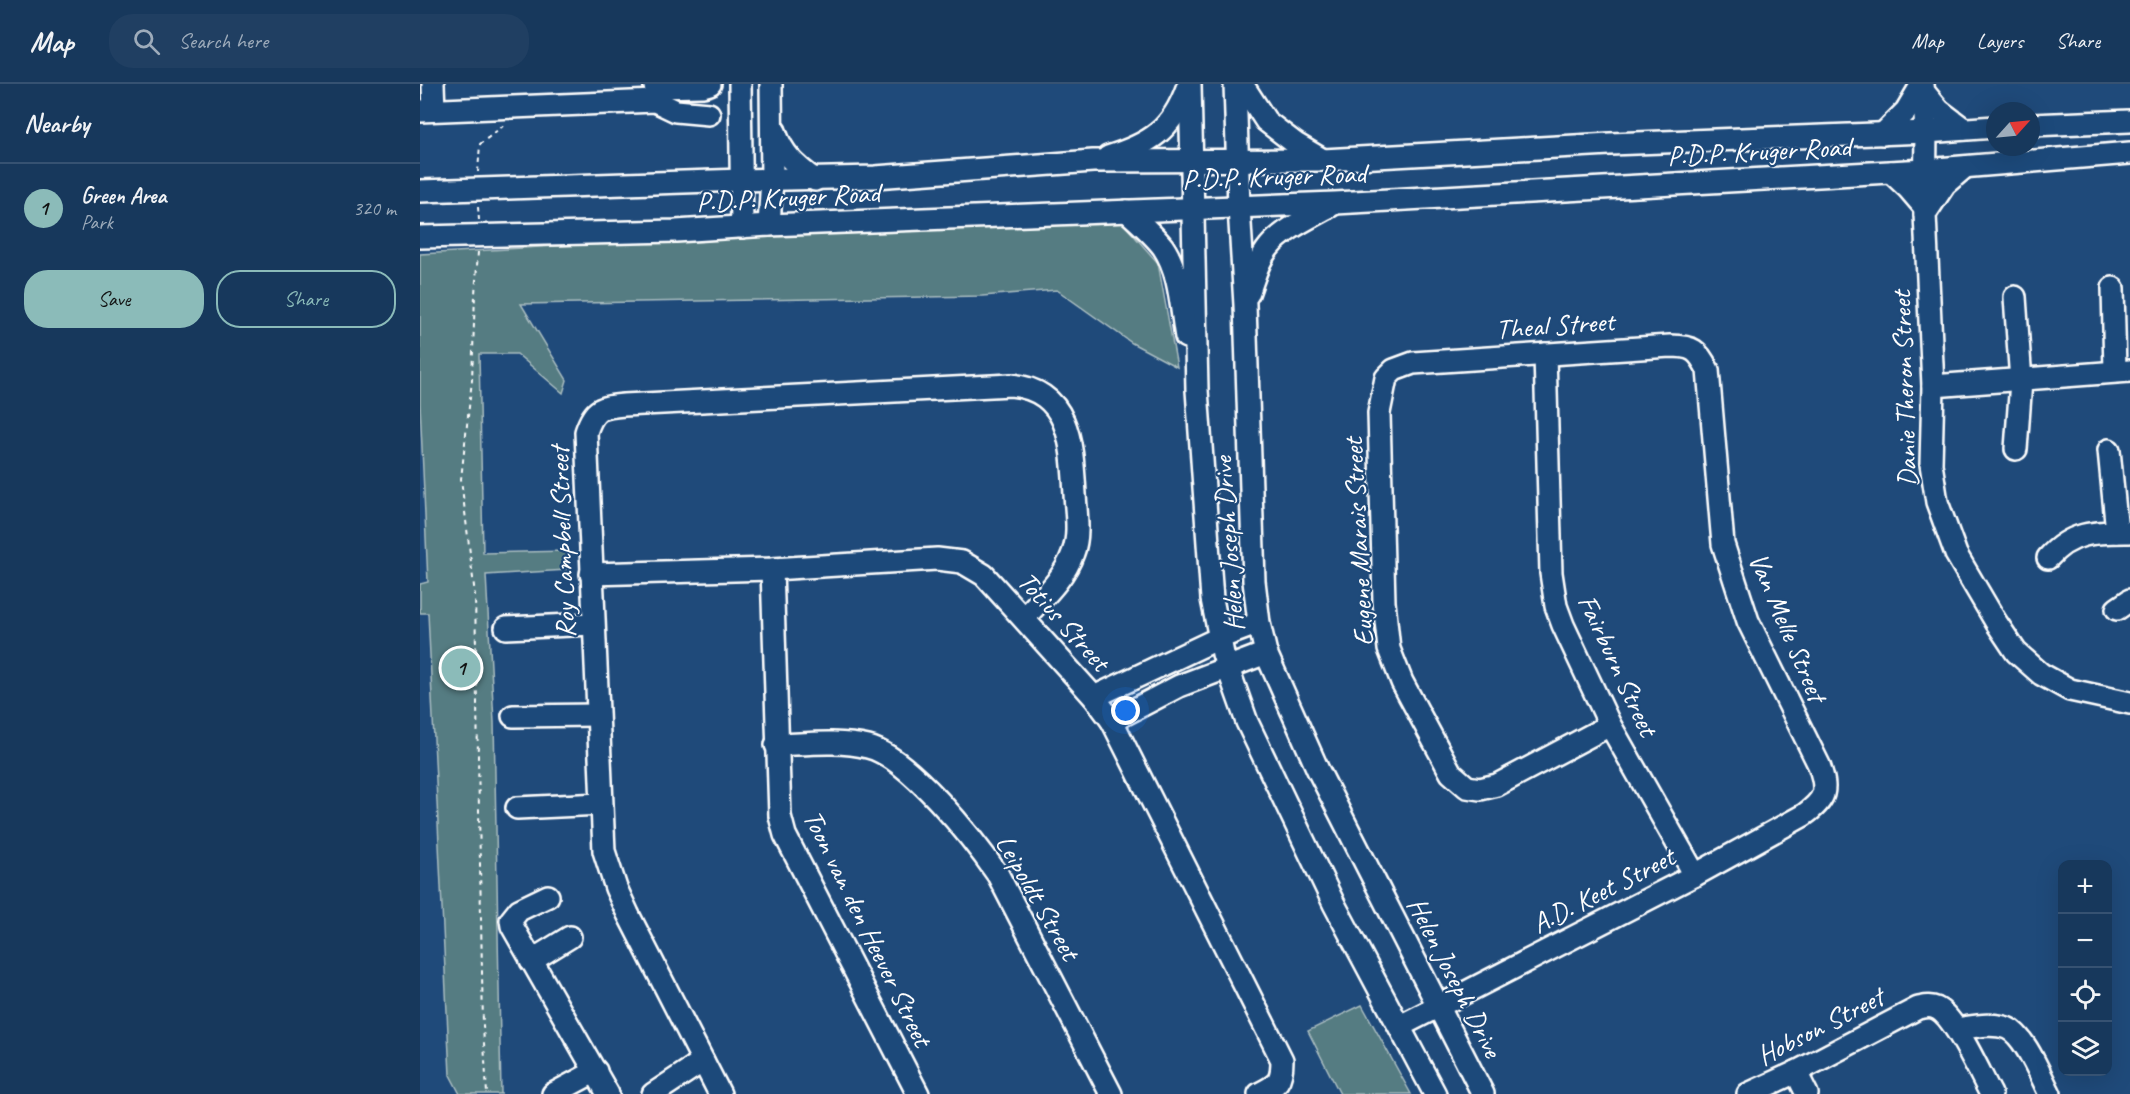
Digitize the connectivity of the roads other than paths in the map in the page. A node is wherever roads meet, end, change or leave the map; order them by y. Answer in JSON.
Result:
{"nodes":[{"id":1,"x":433,"y":84,"type":"edge"},
{"id":2,"x":710,"y":84,"type":"edge"},
{"id":3,"x":740,"y":84,"type":"edge"},
{"id":4,"x":771,"y":84,"type":"edge"},
{"id":5,"x":1189,"y":84,"type":"edge"},
{"id":6,"x":1235,"y":84,"type":"edge"},
{"id":7,"x":1242,"y":84,"type":"edge"},
{"id":8,"x":1923,"y":87,"type":"edge"},
{"id":9,"x":655,"y":91,"type":"edge"},
{"id":10,"x":575,"y":94,"type":"edge"},
{"id":11,"x":427,"y":111,"type":"edge"},
{"id":12,"x":709,"y":114,"type":"dead end"},
{"id":13,"x":2130,"y":121,"type":"edge"},
{"id":14,"x":772,"y":122,"type":"junction"},
{"id":15,"x":2040,"y":125,"type":"edge"},
{"id":16,"x":1986,"y":128,"type":"edge"},
{"id":17,"x":1964,"y":129,"type":"junction"},
{"id":18,"x":1926,"y":132,"type":"junction"},
{"id":19,"x":1883,"y":134,"type":"junction"},
{"id":20,"x":2130,"y":153,"type":"edge"},
{"id":21,"x":1192,"y":160,"type":"junction"},
{"id":22,"x":1323,"y":160,"type":"junction"},
{"id":23,"x":1093,"y":161,"type":"junction"},
{"id":24,"x":1239,"y":161,"type":"junction"},
{"id":25,"x":1965,"y":167,"type":"junction"},
{"id":26,"x":1925,"y":170,"type":"junction"},
{"id":27,"x":1891,"y":172,"type":"junction"},
{"id":28,"x":772,"y":179,"type":"junction"},
{"id":29,"x":742,"y":180,"type":"junction"},
{"id":30,"x":816,"y":180,"type":"junction"},
{"id":31,"x":420,"y":191,"type":"edge"},
{"id":32,"x":1335,"y":203,"type":"junction"},
{"id":33,"x":1239,"y":207,"type":"junction"},
{"id":34,"x":1194,"y":208,"type":"junction"},
{"id":35,"x":1127,"y":211,"type":"junction"},
{"id":36,"x":1926,"y":212,"type":"junction"},
{"id":37,"x":770,"y":225,"type":"junction"},
{"id":38,"x":742,"y":227,"type":"junction"},
{"id":39,"x":420,"y":237,"type":"edge"},
{"id":40,"x":2113,"y":288,"type":"dead end"},
{"id":41,"x":2015,"y":297,"type":"dead end"},
{"id":42,"x":1245,"y":305,"type":"junction"},
{"id":43,"x":1545,"y":354,"type":"junction"},
{"id":44,"x":1394,"y":370,"type":"joint"},
{"id":45,"x":1708,"y":370,"type":"joint"},
{"id":46,"x":2123,"y":371,"type":"edge"},
{"id":47,"x":2021,"y":381,"type":"junction"},
{"id":48,"x":1933,"y":386,"type":"junction"},
{"id":49,"x":1197,"y":390,"type":"junction"},
{"id":50,"x":2016,"y":449,"type":"dead end"},
{"id":51,"x":2109,"y":450,"type":"dead end"},
{"id":52,"x":2124,"y":532,"type":"edge"},
{"id":53,"x":2048,"y":558,"type":"dead end"},
{"id":54,"x":772,"y":569,"type":"junction"},
{"id":55,"x":591,"y":574,"type":"junction"},
{"id":56,"x":1024,"y":618,"type":"junction"},
{"id":57,"x":1259,"y":623,"type":"junction"},
{"id":58,"x":593,"y":624,"type":"junction"},
{"id":59,"x":506,"y":628,"type":"dead end"},
{"id":60,"x":1219,"y":638,"type":"junction"},
{"id":61,"x":1266,"y":653,"type":"junction"},
{"id":62,"x":1227,"y":668,"type":"junction"},
{"id":63,"x":1094,"y":697,"type":"junction"},
{"id":64,"x":2130,"y":703,"type":"edge"},
{"id":65,"x":597,"y":715,"type":"junction"},
{"id":66,"x":513,"y":716,"type":"dead end"},
{"id":67,"x":1112,"y":721,"type":"junction"},
{"id":68,"x":1610,"y":725,"type":"junction"},
{"id":69,"x":776,"y":745,"type":"junction"},
{"id":70,"x":1824,"y":794,"type":"joint"},
{"id":71,"x":601,"y":804,"type":"junction"},
{"id":72,"x":517,"y":808,"type":"dead end"},
{"id":73,"x":1695,"y":875,"type":"junction"},
{"id":74,"x":548,"y":896,"type":"dead end"},
{"id":75,"x":570,"y":937,"type":"dead end"},
{"id":76,"x":531,"y":961,"type":"junction"},
{"id":77,"x":1439,"y":1007,"type":"junction"},
{"id":78,"x":1400,"y":1026,"type":"junction"},
{"id":79,"x":1956,"y":1029,"type":"junction"},
{"id":80,"x":703,"y":1061,"type":"junction"},
{"id":81,"x":596,"y":1071,"type":"junction"},
{"id":82,"x":1796,"y":1072,"type":"junction"},
{"id":83,"x":554,"y":1094,"type":"edge"},
{"id":84,"x":608,"y":1094,"type":"edge"},
{"id":85,"x":653,"y":1094,"type":"edge"},
{"id":86,"x":720,"y":1094,"type":"edge"},
{"id":87,"x":918,"y":1094,"type":"edge"},
{"id":88,"x":1112,"y":1094,"type":"edge"},
{"id":89,"x":1259,"y":1094,"type":"edge"},
{"id":90,"x":1435,"y":1094,"type":"edge"},
{"id":91,"x":1483,"y":1094,"type":"edge"},
{"id":92,"x":1748,"y":1094,"type":"edge"},
{"id":93,"x":1807,"y":1094,"type":"edge"},
{"id":94,"x":1991,"y":1094,"type":"edge"},
{"id":95,"x":2050,"y":1094,"type":"edge"}],
"edges":[{"from":1,"to":11,"type":"street"},
{"from":2,"to":9,"type":"street"},
{"from":3,"to":29,"type":"street"},
{"from":4,"to":14,"type":"street"},
{"from":5,"to":21,"type":"street","name":"Helen Joseph Drive"},
{"from":5,"to":23,"type":"street"},
{"from":6,"to":24,"type":"street","name":"Helen Joseph Drive"},
{"from":7,"to":22,"type":"street"},
{"from":8,"to":17,"type":"street"},
{"from":8,"to":18,"type":"street","name":"Danie Theron Street"},
{"from":8,"to":19,"type":"street"},
{"from":9,"to":10,"type":"street"},
{"from":9,"to":12,"type":"street"},
{"from":10,"to":11,"type":"street"},
{"from":13,"to":15,"type":"street"},
{"from":14,"to":28,"type":"street"},
{"from":14,"to":30,"type":"street"},
{"from":16,"to":17,"type":"street","name":"P.D.P. Kruger Road"},
{"from":17,"to":18,"type":"street","name":"P.D.P. Kruger Road"},
{"from":18,"to":19,"type":"street","name":"P.D.P. Kruger Road"},
{"from":18,"to":26,"type":"street","name":"Danie Theron Street"},
{"from":19,"to":22,"type":"street","name":"P.D.P. Kruger Road"},
{"from":20,"to":25,"type":"street","name":"P.D.P. Kruger Road"},
{"from":21,"to":23,"type":"street","name":"P.D.P. Kruger Road"},
{"from":21,"to":24,"type":"street","name":"P.D.P. Kruger Road"},
{"from":21,"to":34,"type":"street","name":"Helen Joseph Drive"},
{"from":22,"to":24,"type":"street","name":"P.D.P. Kruger Road"},
{"from":23,"to":30,"type":"street","name":"P.D.P. Kruger Road"},
{"from":24,"to":33,"type":"street","name":"Helen Joseph Drive"},
{"from":25,"to":26,"type":"street","name":"P.D.P. Kruger Road"},
{"from":25,"to":36,"type":"street"},
{"from":26,"to":27,"type":"street","name":"P.D.P. Kruger Road"},
{"from":26,"to":36,"type":"street","name":"Danie Theron Street"},
{"from":27,"to":32,"type":"street","name":"P.D.P. Kruger Road"},
{"from":27,"to":36,"type":"street"},
{"from":28,"to":29,"type":"street","name":"P.D.P. Kruger Road"},
{"from":28,"to":30,"type":"street","name":"P.D.P. Kruger Road"},
{"from":28,"to":37,"type":"street"},
{"from":29,"to":31,"type":"street","name":"P.D.P. Kruger Road"},
{"from":29,"to":38,"type":"street"},
{"from":32,"to":33,"type":"street","name":"P.D.P. Kruger Road"},
{"from":32,"to":42,"type":"street"},
{"from":33,"to":34,"type":"street","name":"P.D.P. Kruger Road"},
{"from":33,"to":42,"type":"street","name":"Helen Joseph Drive"},
{"from":34,"to":35,"type":"street","name":"P.D.P. Kruger Road"},
{"from":34,"to":49,"type":"street","name":"Helen Joseph Drive"},
{"from":35,"to":37,"type":"street","name":"P.D.P. Kruger Road"},
{"from":35,"to":49,"type":"street"},
{"from":36,"to":48,"type":"street","name":"Danie Theron Street"},
{"from":37,"to":38,"type":"street","name":"P.D.P. Kruger Road"},
{"from":38,"to":39,"type":"street","name":"P.D.P. Kruger Road"},
{"from":40,"to":46,"type":"street"},
{"from":41,"to":47,"type":"street"},
{"from":42,"to":57,"type":"street","name":"Helen Joseph Drive"},
{"from":43,"to":44,"type":"street","name":"Theal Street"},
{"from":43,"to":45,"type":"street","name":"Theal Street"},
{"from":43,"to":68,"type":"street","name":"Fairburn Street"},
{"from":44,"to":68,"type":"street","name":"Eugene Marais Street"},
{"from":45,"to":70,"type":"street","name":"Van Melle Street"},
{"from":46,"to":47,"type":"street"},
{"from":47,"to":48,"type":"street"},
{"from":47,"to":50,"type":"street"},
{"from":48,"to":64,"type":"street","name":"Danie Theron Street"},
{"from":49,"to":60,"type":"street","name":"Helen Joseph Drive"},
{"from":51,"to":52,"type":"street"},
{"from":52,"to":53,"type":"street"},
{"from":54,"to":55,"type":"street","name":"Totius Street"},
{"from":54,"to":56,"type":"street","name":"Totius Street"},
{"from":54,"to":69,"type":"street","name":"Toon van den Heever Street"},
{"from":55,"to":56,"type":"street","name":"Roy Campbell Street"},
{"from":55,"to":58,"type":"street","name":"Roy Campbell Street"},
{"from":56,"to":63,"type":"street","name":"Totius Street"},
{"from":57,"to":60,"type":"street"},
{"from":57,"to":61,"type":"street","name":"Helen Joseph Drive"},
{"from":58,"to":59,"type":"street"},
{"from":58,"to":65,"type":"street","name":"Roy Campbell Street"},
{"from":60,"to":62,"type":"street","name":"Helen Joseph Drive"},
{"from":60,"to":63,"type":"street"},
{"from":61,"to":62,"type":"street"},
{"from":61,"to":77,"type":"street","name":"Helen Joseph Drive"},
{"from":62,"to":67,"type":"street"},
{"from":62,"to":78,"type":"street","name":"Helen Joseph Drive"},
{"from":63,"to":67,"type":"street","name":"Totius Street"},
{"from":65,"to":66,"type":"street"},
{"from":65,"to":71,"type":"street","name":"Roy Campbell Street"},
{"from":67,"to":89,"type":"street","name":"Totius Street"},
{"from":68,"to":73,"type":"street","name":"Fairburn Street"},
{"from":69,"to":87,"type":"street","name":"Toon van den Heever Street"},
{"from":69,"to":88,"type":"street","name":"Leipoldt Street"},
{"from":70,"to":73,"type":"street","name":"A.D. Keet Street"},
{"from":71,"to":72,"type":"street"},
{"from":71,"to":80,"type":"street","name":"Roy Campbell Street"},
{"from":73,"to":77,"type":"street","name":"A.D. Keet Street"},
{"from":74,"to":76,"type":"street"},
{"from":75,"to":76,"type":"street"},
{"from":76,"to":81,"type":"street"},
{"from":77,"to":78,"type":"street","name":"A.D. Keet Street"},
{"from":77,"to":91,"type":"street","name":"Helen Joseph Drive"},
{"from":78,"to":90,"type":"street","name":"Helen Joseph Drive"},
{"from":79,"to":82,"type":"street","name":"Hobson Street"},
{"from":79,"to":94,"type":"street"},
{"from":79,"to":95,"type":"street"},
{"from":80,"to":85,"type":"street"},
{"from":80,"to":86,"type":"street","name":"Roy Campbell Street"},
{"from":81,"to":83,"type":"street"},
{"from":81,"to":84,"type":"street"},
{"from":82,"to":92,"type":"street","name":"Hobson Street"},
{"from":82,"to":93,"type":"street"}]}
